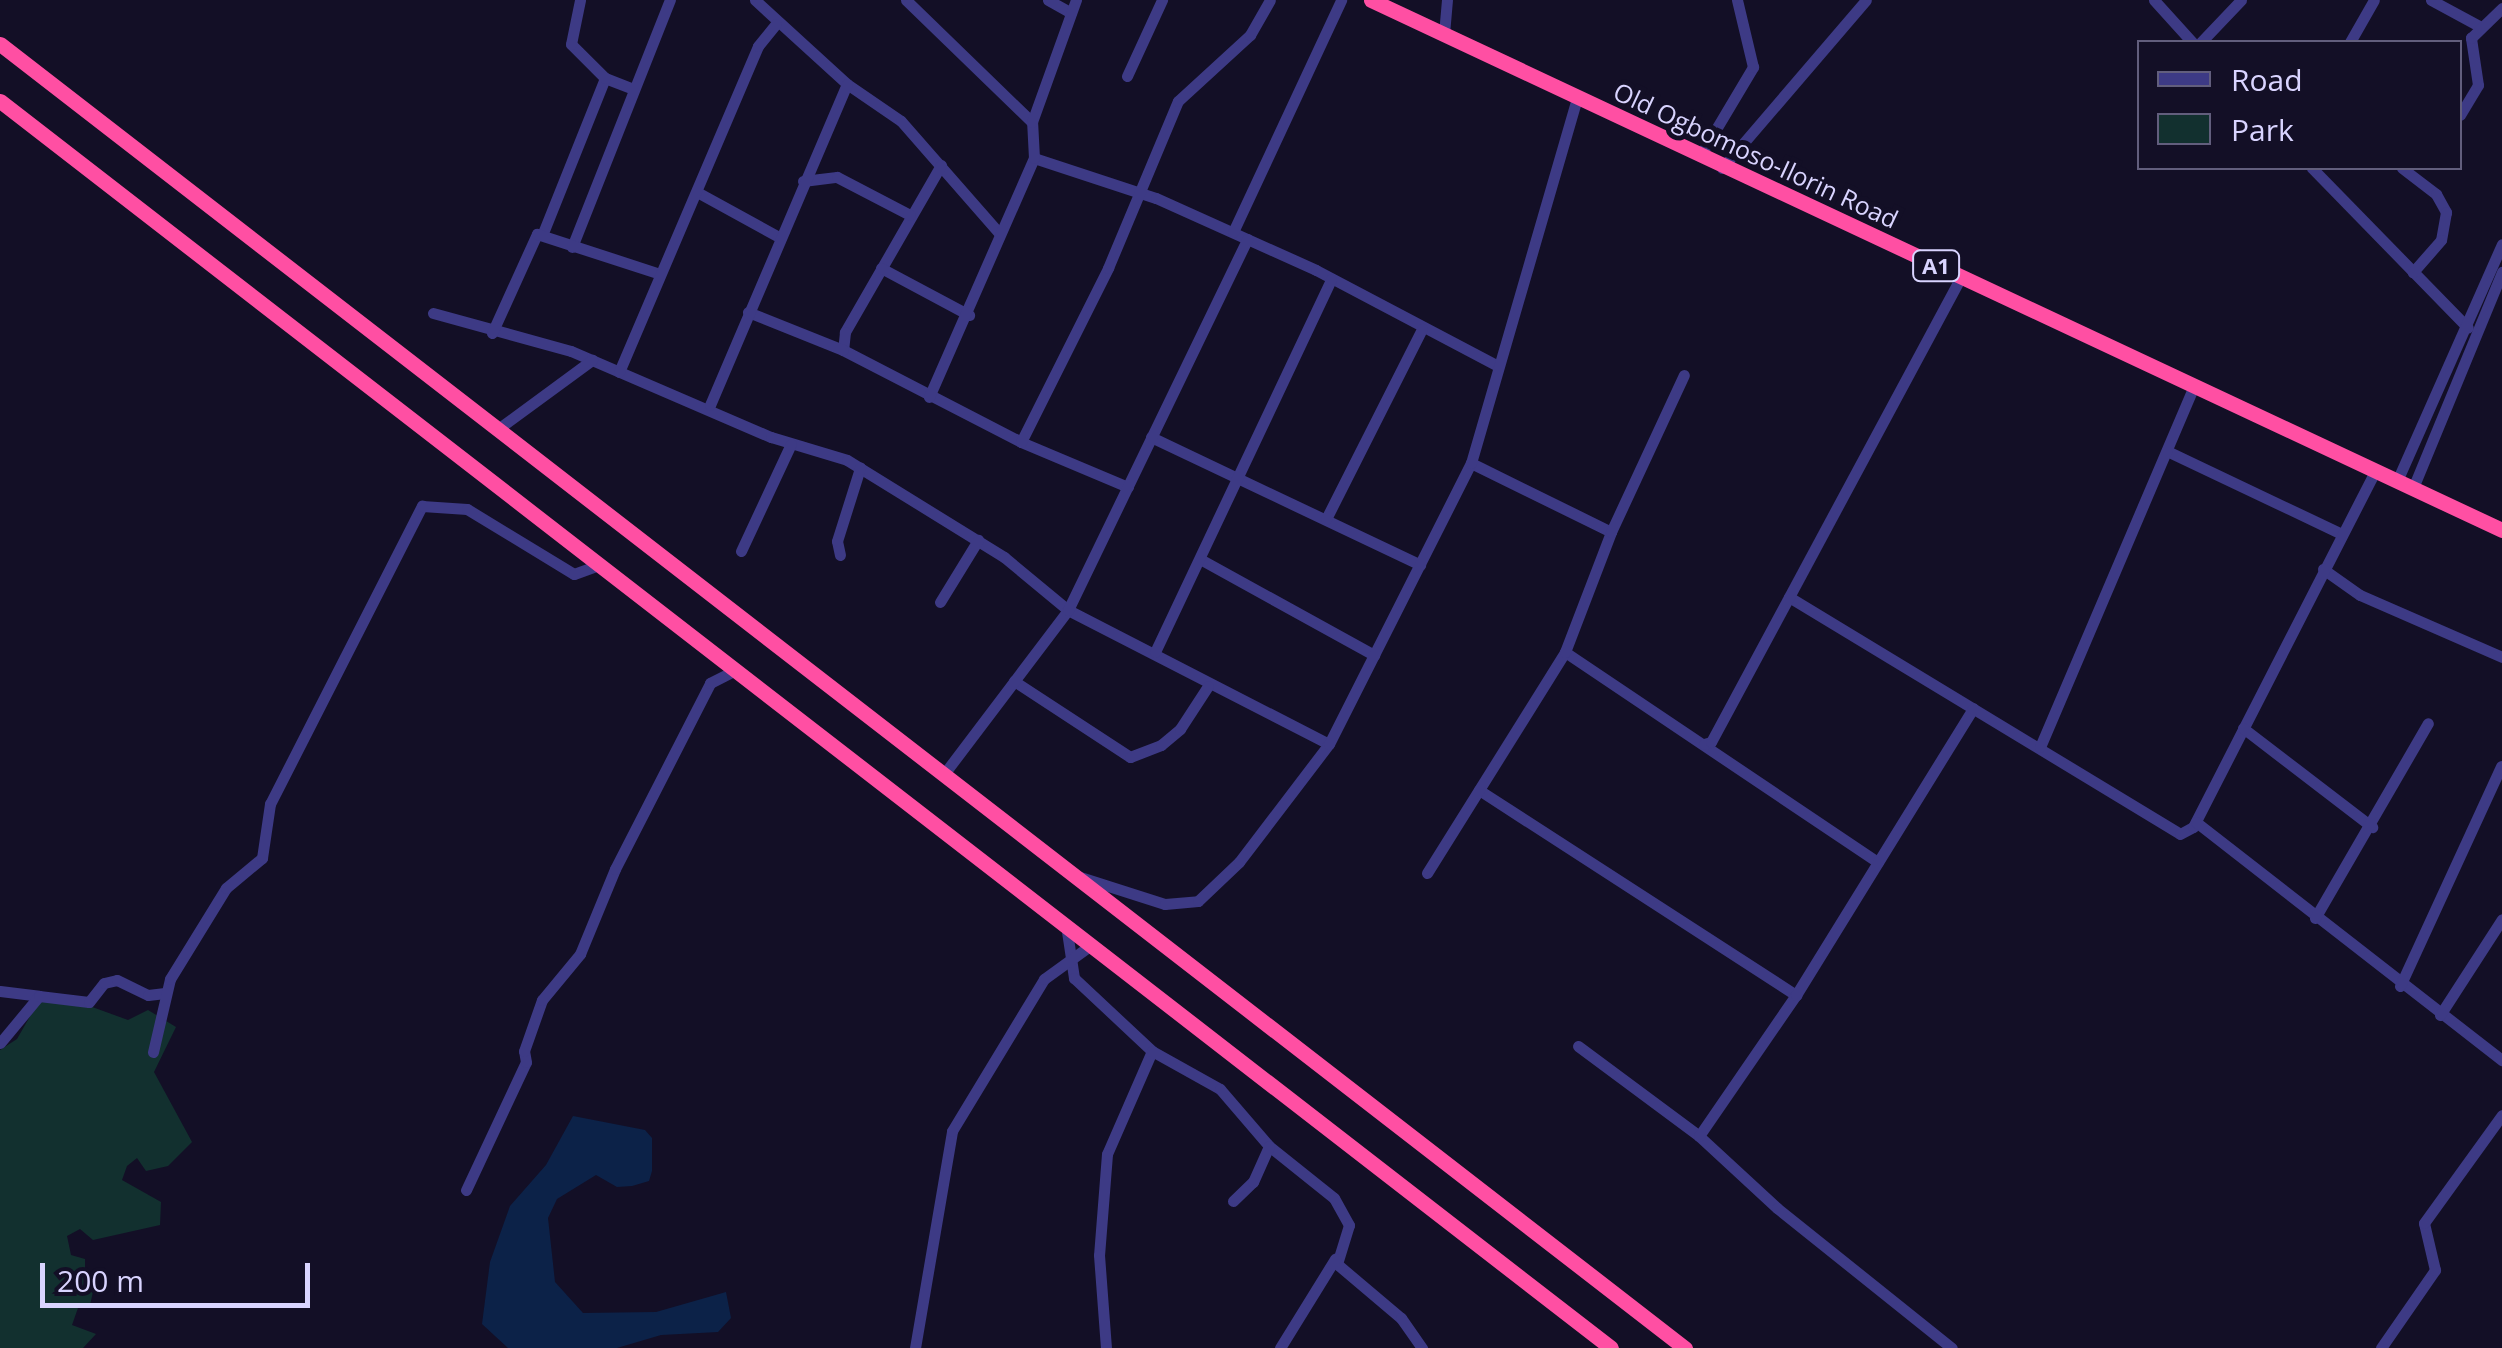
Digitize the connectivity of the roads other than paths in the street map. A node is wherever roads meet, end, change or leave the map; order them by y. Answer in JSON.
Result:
{"nodes":[{"id":1,"x":580,"y":0,"type":"edge"},
{"id":2,"x":670,"y":0,"type":"edge"},
{"id":3,"x":754,"y":0,"type":"edge"},
{"id":4,"x":906,"y":0,"type":"edge"},
{"id":5,"x":1048,"y":0,"type":"edge"},
{"id":6,"x":1162,"y":0,"type":"edge"},
{"id":7,"x":1270,"y":0,"type":"edge"},
{"id":8,"x":1342,"y":0,"type":"edge"},
{"id":9,"x":1371,"y":0,"type":"edge"},
{"id":10,"x":1447,"y":0,"type":"edge"},
{"id":11,"x":1737,"y":0,"type":"edge"},
{"id":12,"x":1866,"y":0,"type":"edge"},
{"id":13,"x":2154,"y":0,"type":"edge"},
{"id":14,"x":2241,"y":0,"type":"edge"},
{"id":15,"x":2374,"y":0,"type":"edge"},
{"id":16,"x":2430,"y":0,"type":"edge"},
{"id":17,"x":1073,"y":6,"type":"edge"},
{"id":18,"x":2502,"y":8,"type":"edge"},
{"id":19,"x":776,"y":24,"type":"junction"},
{"id":20,"x":2480,"y":26,"type":"junction"},
{"id":21,"x":1444,"y":34,"type":"junction"},
{"id":22,"x":2190,"y":40,"type":"edge"},
{"id":23,"x":2202,"y":40,"type":"edge"},
{"id":24,"x":2351,"y":40,"type":"edge"},
{"id":25,"x":0,"y":44,"type":"edge"},
{"id":26,"x":1127,"y":76,"type":"dead end"},
{"id":27,"x":605,"y":78,"type":"junction"},
{"id":28,"x":847,"y":84,"type":"junction"},
{"id":29,"x":631,"y":88,"type":"junction"},
{"id":30,"x":1577,"y":98,"type":"junction"},
{"id":31,"x":0,"y":101,"type":"edge"},
{"id":32,"x":2462,"y":113,"type":"edge"},
{"id":33,"x":1032,"y":122,"type":"junction"},
{"id":34,"x":1700,"y":156,"type":"junction"},
{"id":35,"x":1034,"y":158,"type":"junction"},
{"id":36,"x":941,"y":166,"type":"junction"},
{"id":37,"x":1722,"y":168,"type":"junction"},
{"id":38,"x":2314,"y":170,"type":"edge"},
{"id":39,"x":2422,"y":173,"type":"edge"},
{"id":40,"x":803,"y":181,"type":"junction"},
{"id":41,"x":697,"y":192,"type":"junction"},
{"id":42,"x":1139,"y":192,"type":"junction"},
{"id":43,"x":910,"y":215,"type":"junction"},
{"id":44,"x":1233,"y":232,"type":"junction"},
{"id":45,"x":999,"y":233,"type":"junction"},
{"id":46,"x":544,"y":234,"type":"junction"},
{"id":47,"x":779,"y":237,"type":"junction"},
{"id":48,"x":1247,"y":239,"type":"junction"},
{"id":49,"x":2502,"y":244,"type":"edge"},
{"id":50,"x":572,"y":247,"type":"junction"},
{"id":51,"x":881,"y":268,"type":"junction"},
{"id":52,"x":2413,"y":272,"type":"junction"},
{"id":53,"x":660,"y":274,"type":"junction"},
{"id":54,"x":2498,"y":274,"type":"edge"},
{"id":55,"x":1961,"y":277,"type":"junction"},
{"id":56,"x":1331,"y":280,"type":"junction"},
{"id":57,"x":748,"y":312,"type":"junction"},
{"id":58,"x":433,"y":313,"type":"dead end"},
{"id":59,"x":969,"y":316,"type":"junction"},
{"id":60,"x":2464,"y":324,"type":"junction"},
{"id":61,"x":1422,"y":328,"type":"junction"},
{"id":62,"x":492,"y":334,"type":"junction"},
{"id":63,"x":2475,"y":335,"type":"junction"},
{"id":64,"x":843,"y":350,"type":"junction"},
{"id":65,"x":592,"y":360,"type":"junction"},
{"id":66,"x":1498,"y":366,"type":"junction"},
{"id":67,"x":619,"y":372,"type":"junction"},
{"id":68,"x":1684,"y":375,"type":"dead end"},
{"id":69,"x":2194,"y":386,"type":"junction"},
{"id":70,"x":929,"y":396,"type":"junction"},
{"id":71,"x":710,"y":406,"type":"junction"},
{"id":72,"x":498,"y":429,"type":"junction"},
{"id":73,"x":1151,"y":437,"type":"junction"},
{"id":74,"x":1020,"y":442,"type":"junction"},
{"id":75,"x":791,"y":444,"type":"junction"},
{"id":76,"x":2167,"y":451,"type":"junction"},
{"id":77,"x":1470,"y":463,"type":"junction"},
{"id":78,"x":860,"y":468,"type":"junction"},
{"id":79,"x":2375,"y":470,"type":"junction"},
{"id":80,"x":1238,"y":480,"type":"junction"},
{"id":81,"x":2397,"y":481,"type":"junction"},
{"id":82,"x":1128,"y":488,"type":"junction"},
{"id":83,"x":2414,"y":488,"type":"junction"},
{"id":84,"x":1326,"y":519,"type":"junction"},
{"id":85,"x":2502,"y":530,"type":"edge"},
{"id":86,"x":1611,"y":532,"type":"junction"},
{"id":87,"x":2342,"y":534,"type":"junction"},
{"id":88,"x":978,"y":540,"type":"junction"},
{"id":89,"x":741,"y":551,"type":"dead end"},
{"id":90,"x":840,"y":555,"type":"dead end"},
{"id":91,"x":1200,"y":559,"type":"junction"},
{"id":92,"x":599,"y":565,"type":"junction"},
{"id":93,"x":1420,"y":565,"type":"junction"},
{"id":94,"x":2324,"y":569,"type":"junction"},
{"id":95,"x":1789,"y":598,"type":"junction"},
{"id":96,"x":940,"y":602,"type":"dead end"},
{"id":97,"x":1068,"y":610,"type":"junction"},
{"id":98,"x":1155,"y":652,"type":"junction"},
{"id":99,"x":1566,"y":652,"type":"junction"},
{"id":100,"x":1374,"y":655,"type":"junction"},
{"id":101,"x":2502,"y":657,"type":"edge"},
{"id":102,"x":736,"y":670,"type":"junction"},
{"id":103,"x":1014,"y":681,"type":"junction"},
{"id":104,"x":1208,"y":686,"type":"junction"},
{"id":105,"x":1974,"y":708,"type":"junction"},
{"id":106,"x":2428,"y":723,"type":"dead end"},
{"id":107,"x":2242,"y":728,"type":"junction"},
{"id":108,"x":1329,"y":744,"type":"junction"},
{"id":109,"x":1709,"y":745,"type":"junction"},
{"id":110,"x":2040,"y":747,"type":"junction"},
{"id":111,"x":2501,"y":766,"type":"edge"},
{"id":112,"x":944,"y":774,"type":"junction"},
{"id":113,"x":1479,"y":790,"type":"junction"},
{"id":114,"x":2196,"y":822,"type":"junction"},
{"id":115,"x":2372,"y":826,"type":"junction"},
{"id":116,"x":1878,"y":862,"type":"junction"},
{"id":117,"x":1427,"y":872,"type":"dead end"},
{"id":118,"x":1074,"y":876,"type":"junction"},
{"id":119,"x":2315,"y":918,"type":"junction"},
{"id":120,"x":2502,"y":919,"type":"edge"},
{"id":121,"x":1066,"y":925,"type":"junction"},
{"id":122,"x":1092,"y":945,"type":"junction"},
{"id":123,"x":1068,"y":963,"type":"junction"},
{"id":124,"x":2400,"y":986,"type":"junction"},
{"id":125,"x":0,"y":990,"type":"edge"},
{"id":126,"x":165,"y":992,"type":"junction"},
{"id":127,"x":39,"y":996,"type":"junction"},
{"id":128,"x":1796,"y":996,"type":"junction"},
{"id":129,"x":2440,"y":1015,"type":"junction"},
{"id":130,"x":0,"y":1042,"type":"edge"},
{"id":131,"x":1578,"y":1046,"type":"dead end"},
{"id":132,"x":1152,"y":1051,"type":"junction"},
{"id":133,"x":153,"y":1052,"type":"dead end"},
{"id":134,"x":2502,"y":1060,"type":"edge"},
{"id":135,"x":2502,"y":1115,"type":"edge"},
{"id":136,"x":1700,"y":1136,"type":"junction"},
{"id":137,"x":1269,"y":1146,"type":"junction"},
{"id":138,"x":466,"y":1190,"type":"dead end"},
{"id":139,"x":1233,"y":1201,"type":"dead end"},
{"id":140,"x":1335,"y":1259,"type":"junction"},
{"id":141,"x":915,"y":1348,"type":"edge"},
{"id":142,"x":1106,"y":1348,"type":"edge"},
{"id":143,"x":1280,"y":1348,"type":"edge"},
{"id":144,"x":1422,"y":1348,"type":"edge"},
{"id":145,"x":1612,"y":1348,"type":"edge"},
{"id":146,"x":1684,"y":1348,"type":"edge"},
{"id":147,"x":1952,"y":1348,"type":"edge"},
{"id":148,"x":2381,"y":1348,"type":"edge"}],
"edges":[{"from":1,"to":27,"type":"street"},
{"from":2,"to":29,"type":"street"},
{"from":3,"to":19,"type":"street"},
{"from":4,"to":33,"type":"street"},
{"from":5,"to":17,"type":"street"},
{"from":6,"to":26,"type":"street"},
{"from":7,"to":42,"type":"street"},
{"from":8,"to":44,"type":"street"},
{"from":9,"to":21,"type":"highway","name":"Old Ogbomoso-Ilorin Road","number":"A1"},
{"from":10,"to":21,"type":"street"},
{"from":11,"to":34,"type":"street"},
{"from":12,"to":37,"type":"street"},
{"from":13,"to":22,"type":"street"},
{"from":14,"to":23,"type":"street"},
{"from":15,"to":24,"type":"street"},
{"from":16,"to":20,"type":"street"},
{"from":17,"to":33,"type":"street"},
{"from":18,"to":20,"type":"street"},
{"from":19,"to":28,"type":"street"},
{"from":19,"to":41,"type":"street"},
{"from":20,"to":32,"type":"street"},
{"from":21,"to":30,"type":"highway","name":"Old Ogbomoso-Ilorin Road","number":"A1"},
{"from":25,"to":72,"type":"highway"},
{"from":27,"to":29,"type":"street"},
{"from":27,"to":46,"type":"street"},
{"from":28,"to":36,"type":"street"},
{"from":28,"to":40,"type":"street"},
{"from":29,"to":50,"type":"street"},
{"from":30,"to":34,"type":"highway","name":"Old Ogbomoso-Ilorin Road","number":"A1"},
{"from":30,"to":66,"type":"street"},
{"from":31,"to":92,"type":"highway"},
{"from":33,"to":35,"type":"street"},
{"from":34,"to":37,"type":"highway","name":"Old Ogbomoso-Ilorin Road","number":"A1"},
{"from":35,"to":42,"type":"street"},
{"from":35,"to":45,"type":"street"},
{"from":36,"to":43,"type":"street"},
{"from":36,"to":45,"type":"street"},
{"from":37,"to":55,"type":"highway","name":"Old Ogbomoso-Ilorin Road","number":"A1"},
{"from":38,"to":52,"type":"street"},
{"from":39,"to":52,"type":"street"},
{"from":40,"to":43,"type":"street"},
{"from":40,"to":47,"type":"street"},
{"from":41,"to":47,"type":"street"},
{"from":41,"to":53,"type":"street"},
{"from":42,"to":44,"type":"street"},
{"from":42,"to":74,"type":"street"},
{"from":43,"to":51,"type":"street"},
{"from":44,"to":48,"type":"street"},
{"from":45,"to":59,"type":"street"},
{"from":46,"to":50,"type":"street"},
{"from":46,"to":62,"type":"street"},
{"from":47,"to":57,"type":"street"},
{"from":48,"to":56,"type":"street"},
{"from":48,"to":73,"type":"street"},
{"from":49,"to":54,"type":"street"},
{"from":50,"to":53,"type":"street"},
{"from":51,"to":59,"type":"street"},
{"from":51,"to":64,"type":"street"},
{"from":52,"to":60,"type":"street"},
{"from":53,"to":67,"type":"street"},
{"from":54,"to":60,"type":"street"},
{"from":54,"to":63,"type":"street"},
{"from":55,"to":69,"type":"highway","name":"Old Ogbomoso-Ilorin Road","number":"A1"},
{"from":55,"to":95,"type":"street"},
{"from":56,"to":61,"type":"street"},
{"from":56,"to":80,"type":"street"},
{"from":57,"to":64,"type":"street"},
{"from":57,"to":71,"type":"street"},
{"from":58,"to":62,"type":"street"},
{"from":59,"to":70,"type":"street"},
{"from":60,"to":63,"type":"street"},
{"from":60,"to":81,"type":"street"},
{"from":61,"to":66,"type":"street"},
{"from":61,"to":84,"type":"street"},
{"from":62,"to":65,"type":"street"},
{"from":63,"to":83,"type":"street"},
{"from":64,"to":70,"type":"street"},
{"from":65,"to":67,"type":"street"},
{"from":65,"to":72,"type":"street"},
{"from":66,"to":77,"type":"street"},
{"from":67,"to":71,"type":"street"},
{"from":68,"to":86,"type":"street"},
{"from":69,"to":76,"type":"street"},
{"from":69,"to":79,"type":"highway","name":"Old Ogbomoso-Ilorin Road","number":"A1"},
{"from":70,"to":74,"type":"street"},
{"from":71,"to":75,"type":"street"},
{"from":72,"to":112,"type":"highway"},
{"from":73,"to":80,"type":"street"},
{"from":73,"to":82,"type":"street"},
{"from":74,"to":82,"type":"street"},
{"from":75,"to":78,"type":"street"},
{"from":75,"to":89,"type":"street"},
{"from":76,"to":87,"type":"street"},
{"from":76,"to":110,"type":"street"},
{"from":77,"to":86,"type":"street"},
{"from":77,"to":93,"type":"street"},
{"from":78,"to":88,"type":"street"},
{"from":78,"to":90,"type":"street"},
{"from":79,"to":81,"type":"highway","name":"Old Ogbomoso-Ilorin Road","number":"A1"},
{"from":79,"to":87,"type":"street"},
{"from":80,"to":84,"type":"street"},
{"from":80,"to":91,"type":"street"},
{"from":81,"to":83,"type":"highway","name":"Old Ogbomoso-Ilorin Road","number":"A1"},
{"from":82,"to":97,"type":"street"},
{"from":83,"to":85,"type":"highway","name":"Old Ogbomoso-Ilorin Road","number":"A1"},
{"from":84,"to":93,"type":"street"},
{"from":86,"to":99,"type":"street"},
{"from":87,"to":94,"type":"street"},
{"from":88,"to":96,"type":"street"},
{"from":88,"to":97,"type":"street"},
{"from":91,"to":98,"type":"street"},
{"from":91,"to":100,"type":"street"},
{"from":92,"to":102,"type":"highway"},
{"from":92,"to":126,"type":"street"},
{"from":93,"to":100,"type":"street"},
{"from":94,"to":101,"type":"street"},
{"from":94,"to":107,"type":"street"},
{"from":95,"to":105,"type":"street"},
{"from":95,"to":109,"type":"street"},
{"from":97,"to":98,"type":"street"},
{"from":97,"to":103,"type":"street"},
{"from":98,"to":104,"type":"street"},
{"from":99,"to":109,"type":"street"},
{"from":99,"to":113,"type":"street"},
{"from":100,"to":108,"type":"street"},
{"from":102,"to":121,"type":"highway"},
{"from":102,"to":138,"type":"street"},
{"from":103,"to":104,"type":"street"},
{"from":103,"to":112,"type":"street"},
{"from":104,"to":108,"type":"street"},
{"from":105,"to":110,"type":"street"},
{"from":105,"to":116,"type":"street"},
{"from":106,"to":115,"type":"street"},
{"from":107,"to":114,"type":"street"},
{"from":107,"to":115,"type":"street"},
{"from":108,"to":118,"type":"street"},
{"from":109,"to":116,"type":"street"},
{"from":110,"to":114,"type":"street"},
{"from":111,"to":124,"type":"street"},
{"from":112,"to":118,"type":"highway"},
{"from":113,"to":117,"type":"street"},
{"from":113,"to":128,"type":"street"},
{"from":114,"to":119,"type":"street"},
{"from":115,"to":119,"type":"street"},
{"from":116,"to":128,"type":"street"},
{"from":118,"to":146,"type":"highway"},
{"from":119,"to":124,"type":"street"},
{"from":120,"to":129,"type":"street"},
{"from":121,"to":122,"type":"highway"},
{"from":121,"to":123,"type":"street"},
{"from":122,"to":123,"type":"street"},
{"from":122,"to":145,"type":"highway"},
{"from":123,"to":132,"type":"street"},
{"from":123,"to":141,"type":"street"},
{"from":124,"to":129,"type":"street"},
{"from":125,"to":127,"type":"street"},
{"from":126,"to":127,"type":"street"},
{"from":126,"to":133,"type":"street"},
{"from":127,"to":130,"type":"street"},
{"from":128,"to":136,"type":"street"},
{"from":129,"to":134,"type":"street"},
{"from":131,"to":136,"type":"street"},
{"from":132,"to":137,"type":"street"},
{"from":132,"to":142,"type":"street"},
{"from":135,"to":148,"type":"street"},
{"from":136,"to":147,"type":"street"},
{"from":137,"to":139,"type":"street"},
{"from":137,"to":140,"type":"street"},
{"from":140,"to":143,"type":"street"},
{"from":140,"to":144,"type":"street"}]}
